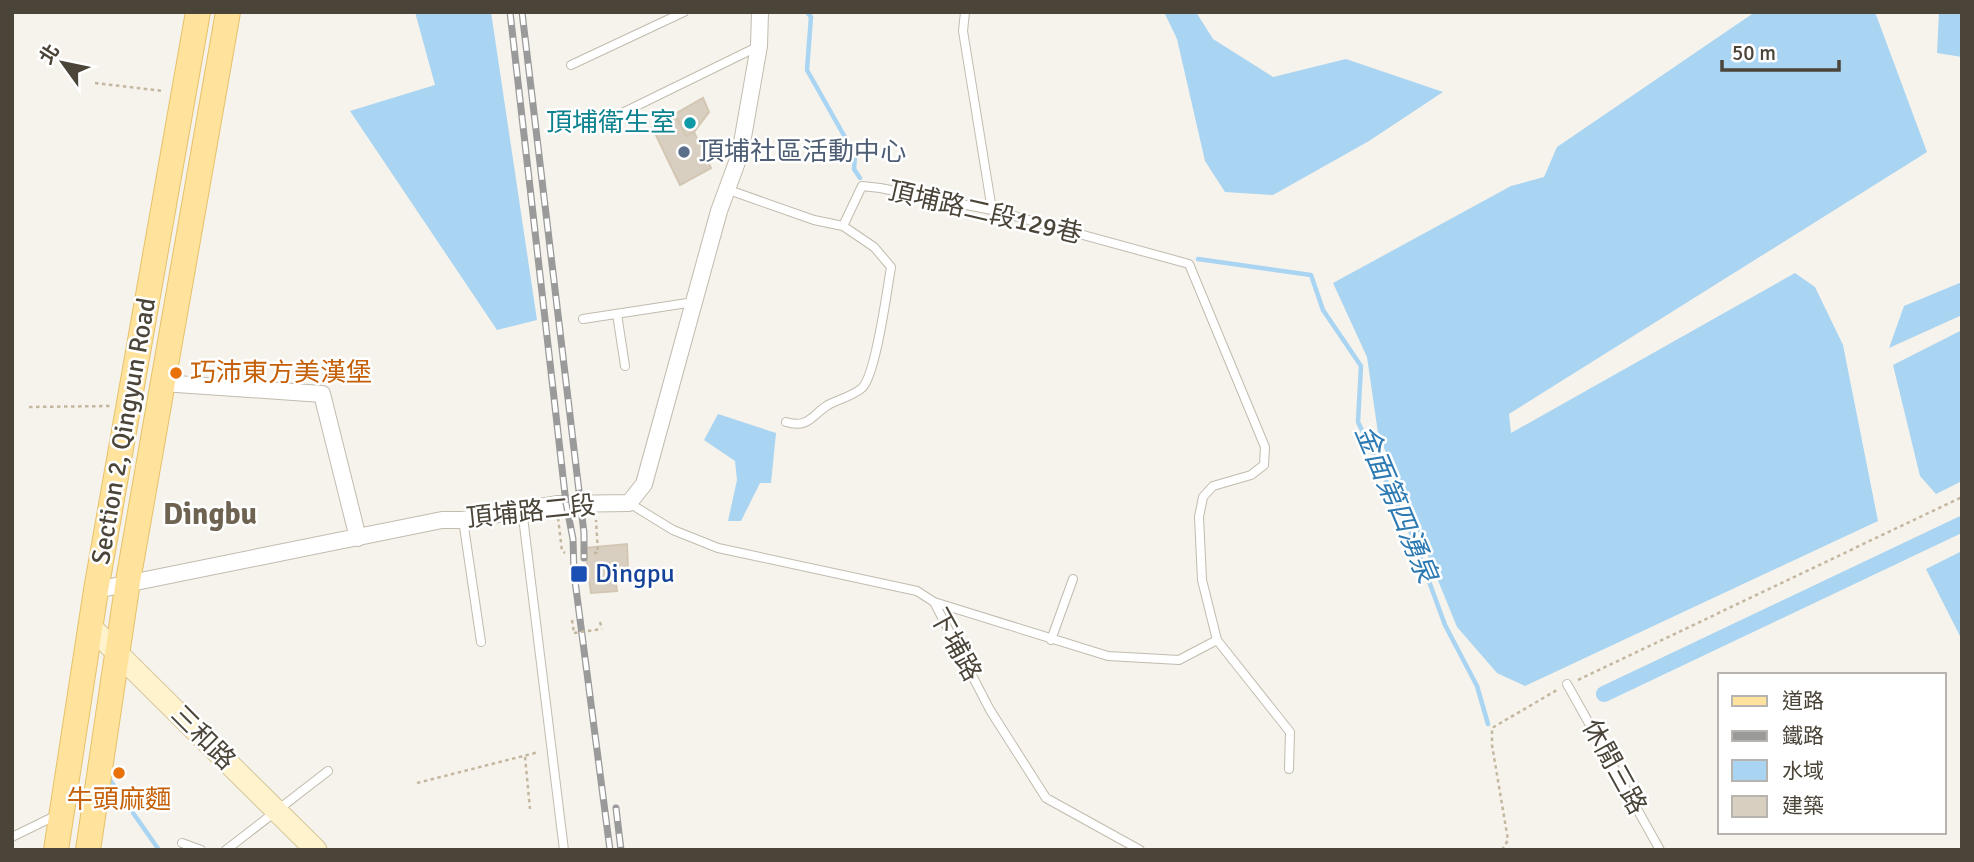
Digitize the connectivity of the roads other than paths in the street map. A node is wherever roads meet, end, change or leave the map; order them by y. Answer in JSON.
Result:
{"nodes":[{"id":1,"x":198,"y":12,"type":"edge"},
{"id":2,"x":228,"y":12,"type":"edge"},
{"id":3,"x":684,"y":12,"type":"edge"},
{"id":4,"x":760,"y":12,"type":"edge"},
{"id":5,"x":965,"y":12,"type":"edge"},
{"id":6,"x":759,"y":46,"type":"junction"},
{"id":7,"x":571,"y":65,"type":"dead end"},
{"id":8,"x":618,"y":116,"type":"dead end"},
{"id":9,"x":726,"y":189,"type":"junction"},
{"id":10,"x":992,"y":210,"type":"junction"},
{"id":11,"x":842,"y":226,"type":"junction"},
{"id":12,"x":694,"y":302,"type":"junction"},
{"id":13,"x":617,"y":314,"type":"junction"},
{"id":14,"x":583,"y":320,"type":"dead end"},
{"id":15,"x":625,"y":366,"type":"dead end"},
{"id":16,"x":162,"y":383,"type":"junction"},
{"id":17,"x":786,"y":422,"type":"dead end"},
{"id":18,"x":629,"y":503,"type":"junction"},
{"id":19,"x":522,"y":509,"type":"junction"},
{"id":20,"x":463,"y":520,"type":"junction"},
{"id":21,"x":358,"y":538,"type":"junction"},
{"id":22,"x":1073,"y":579,"type":"dead end"},
{"id":23,"x":128,"y":582,"type":"junction"},
{"id":24,"x":96,"y":590,"type":"junction"},
{"id":25,"x":934,"y":602,"type":"junction"},
{"id":26,"x":90,"y":626,"type":"junction"},
{"id":27,"x":1051,"y":640,"type":"junction"},
{"id":28,"x":1217,"y":640,"type":"junction"},
{"id":29,"x":481,"y":642,"type":"dead end"},
{"id":30,"x":118,"y":654,"type":"junction"},
{"id":31,"x":1567,"y":684,"type":"road end"},
{"id":32,"x":1289,"y":769,"type":"dead end"},
{"id":33,"x":328,"y":771,"type":"dead end"},
{"id":34,"x":276,"y":808,"type":"junction"},
{"id":35,"x":61,"y":813,"type":"junction"},
{"id":36,"x":12,"y":836,"type":"edge"},
{"id":37,"x":182,"y":843,"type":"dead end"},
{"id":38,"x":56,"y":850,"type":"edge"},
{"id":39,"x":88,"y":850,"type":"edge"},
{"id":40,"x":201,"y":850,"type":"edge"},
{"id":41,"x":226,"y":850,"type":"edge"},
{"id":42,"x":316,"y":850,"type":"edge"},
{"id":43,"x":564,"y":850,"type":"edge"},
{"id":44,"x":1140,"y":850,"type":"edge"},
{"id":45,"x":1660,"y":850,"type":"edge"}],
"edges":[{"from":1,"to":24,"type":"main road","name":"Section 2, Qingyun Road"},
{"from":2,"to":16,"type":"main road","name":"Section 2, Qingyun Road"},
{"from":3,"to":7,"type":"lane"},
{"from":4,"to":6,"type":"street","name":"頂埔路二段"},
{"from":5,"to":10,"type":"lane"},
{"from":6,"to":8,"type":"lane"},
{"from":6,"to":9,"type":"street","name":"頂埔路二段"},
{"from":9,"to":11,"type":"lane"},
{"from":9,"to":12,"type":"street","name":"頂埔路二段"},
{"from":10,"to":11,"type":"lane","name":"頂埔路二段129巷"},
{"from":10,"to":28,"type":"lane","name":"頂埔路二段129巷"},
{"from":11,"to":17,"type":"lane"},
{"from":12,"to":13,"type":"lane"},
{"from":12,"to":18,"type":"street","name":"頂埔路二段"},
{"from":13,"to":14,"type":"lane"},
{"from":13,"to":15,"type":"lane"},
{"from":16,"to":21,"type":"street"},
{"from":16,"to":23,"type":"main road","name":"Section 2, Qingyun Road"},
{"from":18,"to":19,"type":"street","name":"頂埔路二段"},
{"from":18,"to":25,"type":"lane","name":"下埔路"},
{"from":19,"to":20,"type":"street","name":"頂埔路二段"},
{"from":19,"to":43,"type":"lane"},
{"from":20,"to":21,"type":"street","name":"頂埔路二段"},
{"from":20,"to":29,"type":"lane"},
{"from":21,"to":23,"type":"street","name":"頂埔路二段"},
{"from":22,"to":27,"type":"lane"},
{"from":23,"to":24,"type":"street","name":"頂埔路二段"},
{"from":23,"to":30,"type":"main road","name":"Section 2, Qingyun Road"},
{"from":24,"to":26,"type":"main road","name":"Section 2, Qingyun Road"},
{"from":25,"to":27,"type":"lane"},
{"from":25,"to":44,"type":"lane","name":"下埔路"},
{"from":26,"to":30,"type":"main road","name":"三和路"},
{"from":26,"to":35,"type":"main road","name":"Section 2, Qingyun Road"},
{"from":27,"to":28,"type":"lane"},
{"from":28,"to":32,"type":"lane"},
{"from":30,"to":34,"type":"main road","name":"三和路"},
{"from":30,"to":39,"type":"main road","name":"Section 2, Qingyun Road"},
{"from":31,"to":45,"type":"lane","name":"休閒三路"},
{"from":33,"to":34,"type":"lane"},
{"from":34,"to":41,"type":"lane"},
{"from":34,"to":42,"type":"main road","name":"三和路"},
{"from":35,"to":36,"type":"lane"},
{"from":35,"to":38,"type":"main road","name":"Section 2, Qingyun Road"},
{"from":37,"to":40,"type":"lane"}]}
